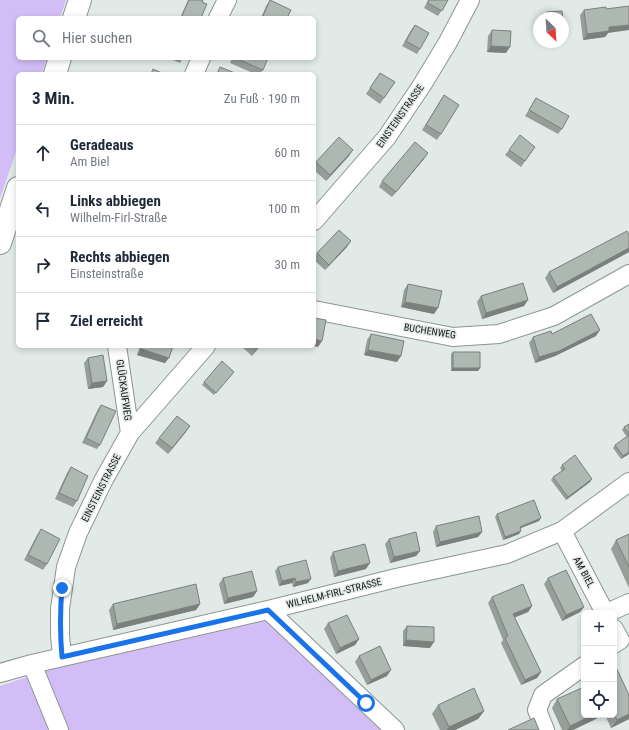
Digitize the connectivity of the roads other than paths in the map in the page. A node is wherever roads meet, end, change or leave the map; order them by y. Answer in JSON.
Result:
{"nodes":[{"id":1,"x":80,"y":0,"type":"edge"},
{"id":2,"x":226,"y":0,"type":"edge"},
{"id":3,"x":470,"y":0,"type":"edge"},
{"id":4,"x":75,"y":16,"type":"edge"},
{"id":5,"x":219,"y":16,"type":"edge"},
{"id":6,"x":59,"y":60,"type":"edge"},
{"id":7,"x":200,"y":60,"type":"edge"},
{"id":8,"x":56,"y":72,"type":"edge"},
{"id":9,"x":195,"y":72,"type":"edge"},
{"id":10,"x":16,"y":194,"type":"edge"},
{"id":11,"x":316,"y":219,"type":"edge"},
{"id":12,"x":0,"y":243,"type":"edge"},
{"id":13,"x":629,"y":274,"type":"edge"},
{"id":14,"x":316,"y":310,"type":"edge"},
{"id":15,"x":117,"y":348,"type":"edge"},
{"id":16,"x":204,"y":348,"type":"edge"},
{"id":17,"x":130,"y":433,"type":"junction"},
{"id":18,"x":629,"y":482,"type":"edge"},
{"id":19,"x":562,"y":532,"type":"junction"},
{"id":20,"x":629,"y":603,"type":"edge"},
{"id":21,"x":268,"y":610,"type":"junction"},
{"id":22,"x":604,"y":610,"type":"edge"},
{"id":23,"x":613,"y":610,"type":"edge"},
{"id":24,"x":62,"y":657,"type":"junction"},
{"id":25,"x":32,"y":664,"type":"junction"},
{"id":26,"x":581,"y":668,"type":"edge"},
{"id":27,"x":0,"y":674,"type":"edge"},
{"id":28,"x":59,"y":730,"type":"edge"},
{"id":29,"x":395,"y":730,"type":"edge"},
{"id":30,"x":545,"y":730,"type":"edge"}],
"edges":[{"from":1,"to":4,"type":"main road"},
{"from":2,"to":5,"type":"street"},
{"from":3,"to":11,"type":"street","name":"EINSTEINSTRASSE"},
{"from":6,"to":8,"type":"main road"},
{"from":7,"to":9,"type":"street"},
{"from":10,"to":12,"type":"main road"},
{"from":13,"to":14,"type":"street","name":"BUCHENWEG"},
{"from":15,"to":17,"type":"street","name":"GLÜCKAUFWEG"},
{"from":16,"to":17,"type":"street","name":"EINSTEINSTRASSE"},
{"from":17,"to":24,"type":"street","name":"EINSTEINSTRASSE"},
{"from":18,"to":19,"type":"street","name":"WILHELM-FIRL-STRASSE"},
{"from":19,"to":21,"type":"street","name":"WILHELM-FIRL-STRASSE"},
{"from":19,"to":22,"type":"street","name":"AM BIEL"},
{"from":20,"to":23,"type":"street","name":"AM BIEL"},
{"from":21,"to":24,"type":"street","name":"WILHELM-FIRL-STRASSE"},
{"from":21,"to":29,"type":"street"},
{"from":24,"to":25,"type":"street","name":"WILHELM-FIRL-STRASSE"},
{"from":25,"to":27,"type":"street","name":"WILHELM-FIRL-STRASSE"},
{"from":25,"to":28,"type":"street"},
{"from":26,"to":30,"type":"street"}]}
